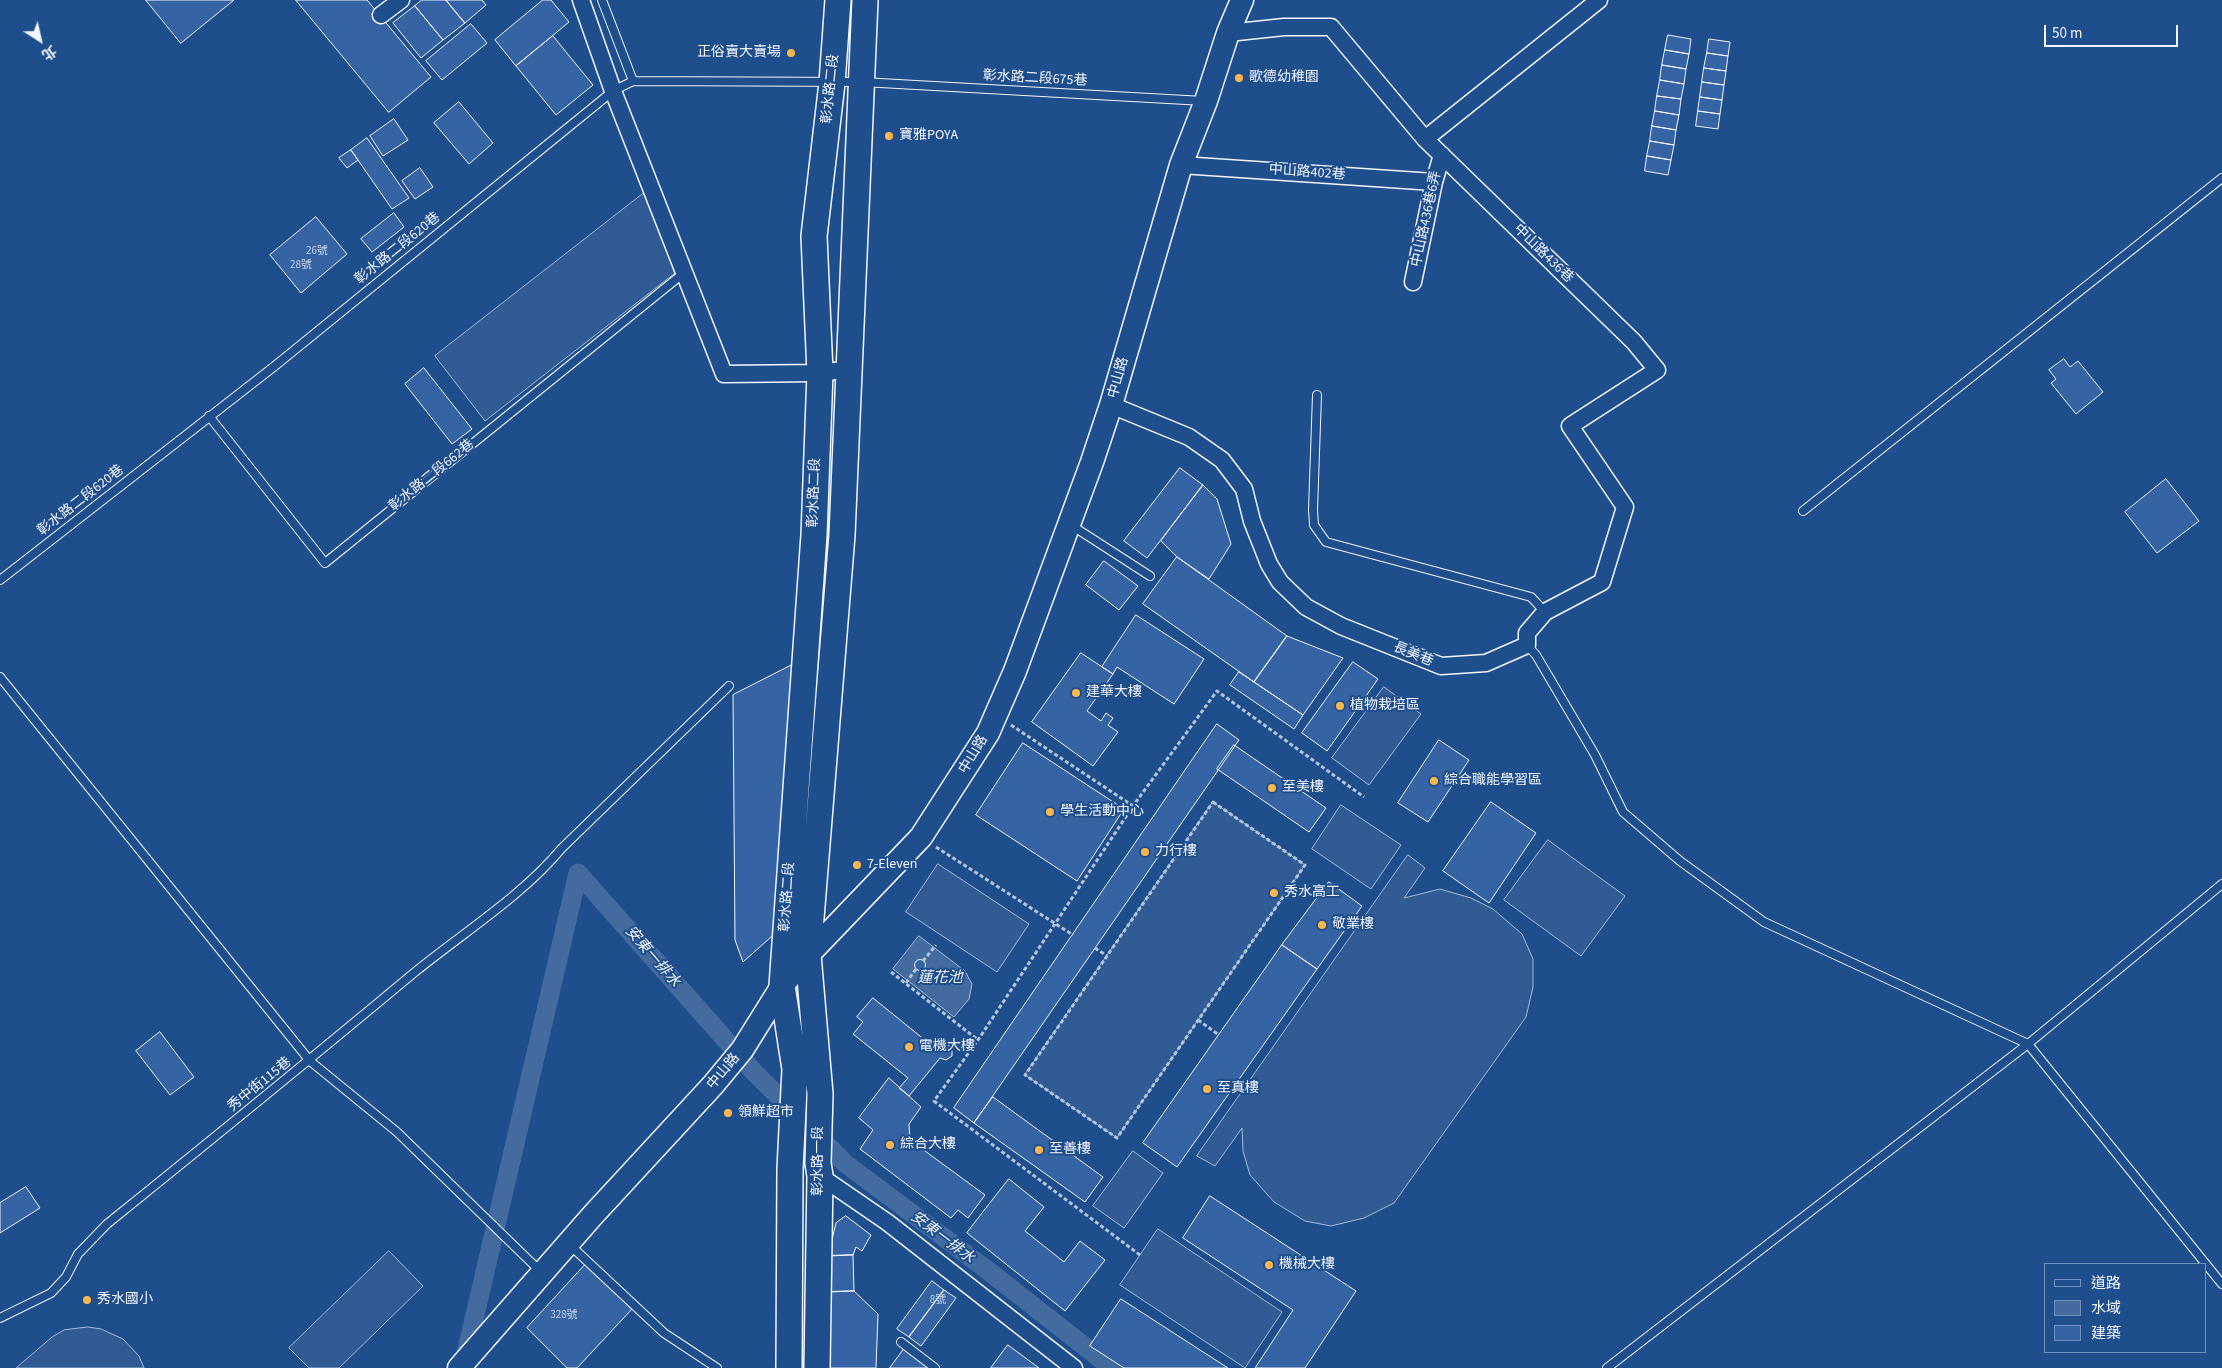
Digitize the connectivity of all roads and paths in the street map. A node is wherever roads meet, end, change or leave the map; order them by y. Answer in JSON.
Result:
{"nodes":[{"id":1,"x":401,"y":0,"type":"edge"},
{"id":2,"x":581,"y":0,"type":"edge"},
{"id":3,"x":602,"y":0,"type":"edge"},
{"id":4,"x":838,"y":0,"type":"edge"},
{"id":5,"x":865,"y":0,"type":"edge"},
{"id":6,"x":1242,"y":0,"type":"edge"},
{"id":7,"x":1599,"y":0,"type":"edge"},
{"id":8,"x":381,"y":15,"type":"dead end"},
{"id":9,"x":1228,"y":33,"type":"junction"},
{"id":10,"x":633,"y":81,"type":"junction"},
{"id":11,"x":862,"y":82,"type":"junction"},
{"id":12,"x":832,"y":83,"type":"junction"},
{"id":13,"x":613,"y":91,"type":"junction"},
{"id":14,"x":1206,"y":101,"type":"junction"},
{"id":15,"x":1425,"y":139,"type":"junction"},
{"id":16,"x":1442,"y":155,"type":"junction"},
{"id":17,"x":1181,"y":165,"type":"junction"},
{"id":18,"x":2222,"y":178,"type":"edge"},
{"id":19,"x":1434,"y":182,"type":"junction"},
{"id":20,"x":685,"y":272,"type":"junction"},
{"id":21,"x":1413,"y":282,"type":"dead end"},
{"id":22,"x":850,"y":369,"type":"junction"},
{"id":23,"x":820,"y":373,"type":"junction"},
{"id":24,"x":1317,"y":395,"type":"dead end"},
{"id":25,"x":1111,"y":405,"type":"junction"},
{"id":26,"x":209,"y":416,"type":"junction"},
{"id":27,"x":1803,"y":511,"type":"dead end"},
{"id":28,"x":1069,"y":524,"type":"junction"},
{"id":29,"x":814,"y":535,"type":"junction"},
{"id":30,"x":842,"y":535,"type":"junction"},
{"id":31,"x":1150,"y":576,"type":"dead end"},
{"id":32,"x":0,"y":580,"type":"edge"},
{"id":33,"x":1544,"y":612,"type":"junction"},
{"id":34,"x":1527,"y":645,"type":"junction"},
{"id":35,"x":0,"y":676,"type":"edge"},
{"id":36,"x":729,"y":686,"type":"dead end"},
{"id":37,"x":996,"y":715,"type":"junction"},
{"id":38,"x":1364,"y":797,"type":"dead end"},
{"id":39,"x":1133,"y":806,"type":"junction"},
{"id":40,"x":921,"y":837,"type":"junction"},
{"id":41,"x":2222,"y":884,"type":"edge"},
{"id":42,"x":1055,"y":922,"type":"junction"},
{"id":43,"x":1073,"y":935,"type":"dead end"},
{"id":44,"x":936,"y":945,"type":"dead end"},
{"id":45,"x":1095,"y":948,"type":"dead end"},
{"id":46,"x":808,"y":955,"type":"junction"},
{"id":47,"x":1107,"y":956,"type":"junction"},
{"id":48,"x":923,"y":961,"type":"dead end"},
{"id":49,"x":916,"y":969,"type":"dead end"},
{"id":50,"x":891,"y":972,"type":"dead end"},
{"id":51,"x":906,"y":983,"type":"junction"},
{"id":52,"x":782,"y":986,"type":"junction"},
{"id":53,"x":1198,"y":1020,"type":"junction"},
{"id":54,"x":1219,"y":1035,"type":"dead end"},
{"id":55,"x":978,"y":1040,"type":"junction"},
{"id":56,"x":2028,"y":1044,"type":"junction"},
{"id":57,"x":310,"y":1061,"type":"junction"},
{"id":58,"x":819,"y":1170,"type":"junction"},
{"id":59,"x":568,"y":1243,"type":"junction"},
{"id":60,"x":1140,"y":1255,"type":"dead end"},
{"id":61,"x":2205,"y":1263,"type":"edge"},
{"id":62,"x":2207,"y":1265,"type":"edge"},
{"id":63,"x":542,"y":1273,"type":"junction"},
{"id":64,"x":2222,"y":1284,"type":"edge"},
{"id":65,"x":0,"y":1318,"type":"edge"},
{"id":66,"x":901,"y":1342,"type":"dead end"},
{"id":67,"x":1065,"y":1366,"type":"edge"},
{"id":68,"x":459,"y":1368,"type":"edge"},
{"id":69,"x":717,"y":1368,"type":"edge"},
{"id":70,"x":789,"y":1368,"type":"edge"},
{"id":71,"x":817,"y":1368,"type":"edge"},
{"id":72,"x":935,"y":1368,"type":"edge"},
{"id":73,"x":1607,"y":1368,"type":"edge"}],
"edges":[{"from":1,"to":8,"type":"street"},
{"from":2,"to":13,"type":"street"},
{"from":3,"to":10,"type":"lane"},
{"from":4,"to":12,"type":"main road","name":"彰水路二段"},
{"from":5,"to":11,"type":"main road","name":"彰水路二段"},
{"from":6,"to":9,"type":"street","name":"中山路"},
{"from":7,"to":15,"type":"street"},
{"from":9,"to":14,"type":"street","name":"中山路"},
{"from":9,"to":15,"type":"street","name":"中山路436巷"},
{"from":10,"to":12,"type":"lane","name":"彰水路二段620巷"},
{"from":10,"to":13,"type":"lane","name":"彰水路二段620巷"},
{"from":11,"to":12,"type":"lane","name":"彰水路二段620巷"},
{"from":11,"to":14,"type":"lane","name":"彰水路二段675巷"},
{"from":11,"to":22,"type":"main road","name":"彰水路二段"},
{"from":12,"to":23,"type":"main road","name":"彰水路二段"},
{"from":13,"to":20,"type":"street"},
{"from":13,"to":26,"type":"lane","name":"彰水路二段620巷"},
{"from":14,"to":17,"type":"street","name":"中山路"},
{"from":15,"to":16,"type":"street","name":"中山路436巷"},
{"from":16,"to":19,"type":"street","name":"中山路436巷6弄"},
{"from":16,"to":33,"type":"street","name":"中山路436巷"},
{"from":17,"to":19,"type":"street","name":"中山路402巷"},
{"from":17,"to":25,"type":"street","name":"中山路"},
{"from":18,"to":27,"type":"lane"},
{"from":19,"to":21,"type":"street","name":"中山路436巷6弄"},
{"from":20,"to":23,"type":"street"},
{"from":20,"to":26,"type":"lane","name":"彰水路二段662巷"},
{"from":22,"to":23,"type":"street"},
{"from":22,"to":30,"type":"main road","name":"彰水路二段"},
{"from":23,"to":29,"type":"main road","name":"彰水路二段"},
{"from":24,"to":33,"type":"lane"},
{"from":25,"to":28,"type":"street","name":"中山路"},
{"from":25,"to":34,"type":"street","name":"長美巷"},
{"from":26,"to":32,"type":"lane","name":"彰水路二段620巷"},
{"from":28,"to":31,"type":"lane"},
{"from":28,"to":37,"type":"street","name":"中山路"},
{"from":29,"to":30,"type":"main road"},
{"from":29,"to":52,"type":"main road","name":"彰水路二段"},
{"from":30,"to":46,"type":"main road","name":"彰水路二段"},
{"from":33,"to":34,"type":"street"},
{"from":34,"to":56,"type":"lane"},
{"from":35,"to":57,"type":"lane"},
{"from":36,"to":57,"type":"lane","name":"秀中街115巷"},
{"from":37,"to":39,"type":"path"},
{"from":37,"to":40,"type":"street","name":"中山路"},
{"from":38,"to":39,"type":"path"},
{"from":39,"to":42,"type":"path"},
{"from":40,"to":42,"type":"path"},
{"from":40,"to":46,"type":"street","name":"中山路"},
{"from":41,"to":56,"type":"lane"},
{"from":42,"to":43,"type":"path"},
{"from":42,"to":55,"type":"path"},
{"from":44,"to":48,"type":"path"},
{"from":45,"to":47,"type":"path"},
{"from":46,"to":52,"type":"street","name":"中山路"},
{"from":46,"to":58,"type":"main road","name":"彰水路一段"},
{"from":47,"to":53,"type":"path"},
{"from":47,"to":53,"type":"path"},
{"from":49,"to":51,"type":"path"},
{"from":50,"to":51,"type":"path"},
{"from":51,"to":55,"type":"path"},
{"from":52,"to":59,"type":"street","name":"中山路"},
{"from":52,"to":70,"type":"main road","name":"彰水路一段"},
{"from":53,"to":54,"type":"path"},
{"from":55,"to":60,"type":"path"},
{"from":56,"to":61,"type":"lane"},
{"from":56,"to":73,"type":"lane"},
{"from":57,"to":63,"type":"lane"},
{"from":57,"to":65,"type":"lane","name":"秀中街115巷"},
{"from":58,"to":67,"type":"street"},
{"from":58,"to":71,"type":"main road","name":"彰水路一段"},
{"from":59,"to":63,"type":"street","name":"中山路"},
{"from":59,"to":69,"type":"lane"},
{"from":62,"to":64,"type":"lane"},
{"from":63,"to":68,"type":"street","name":"中山路"},
{"from":66,"to":72,"type":"lane"}]}
